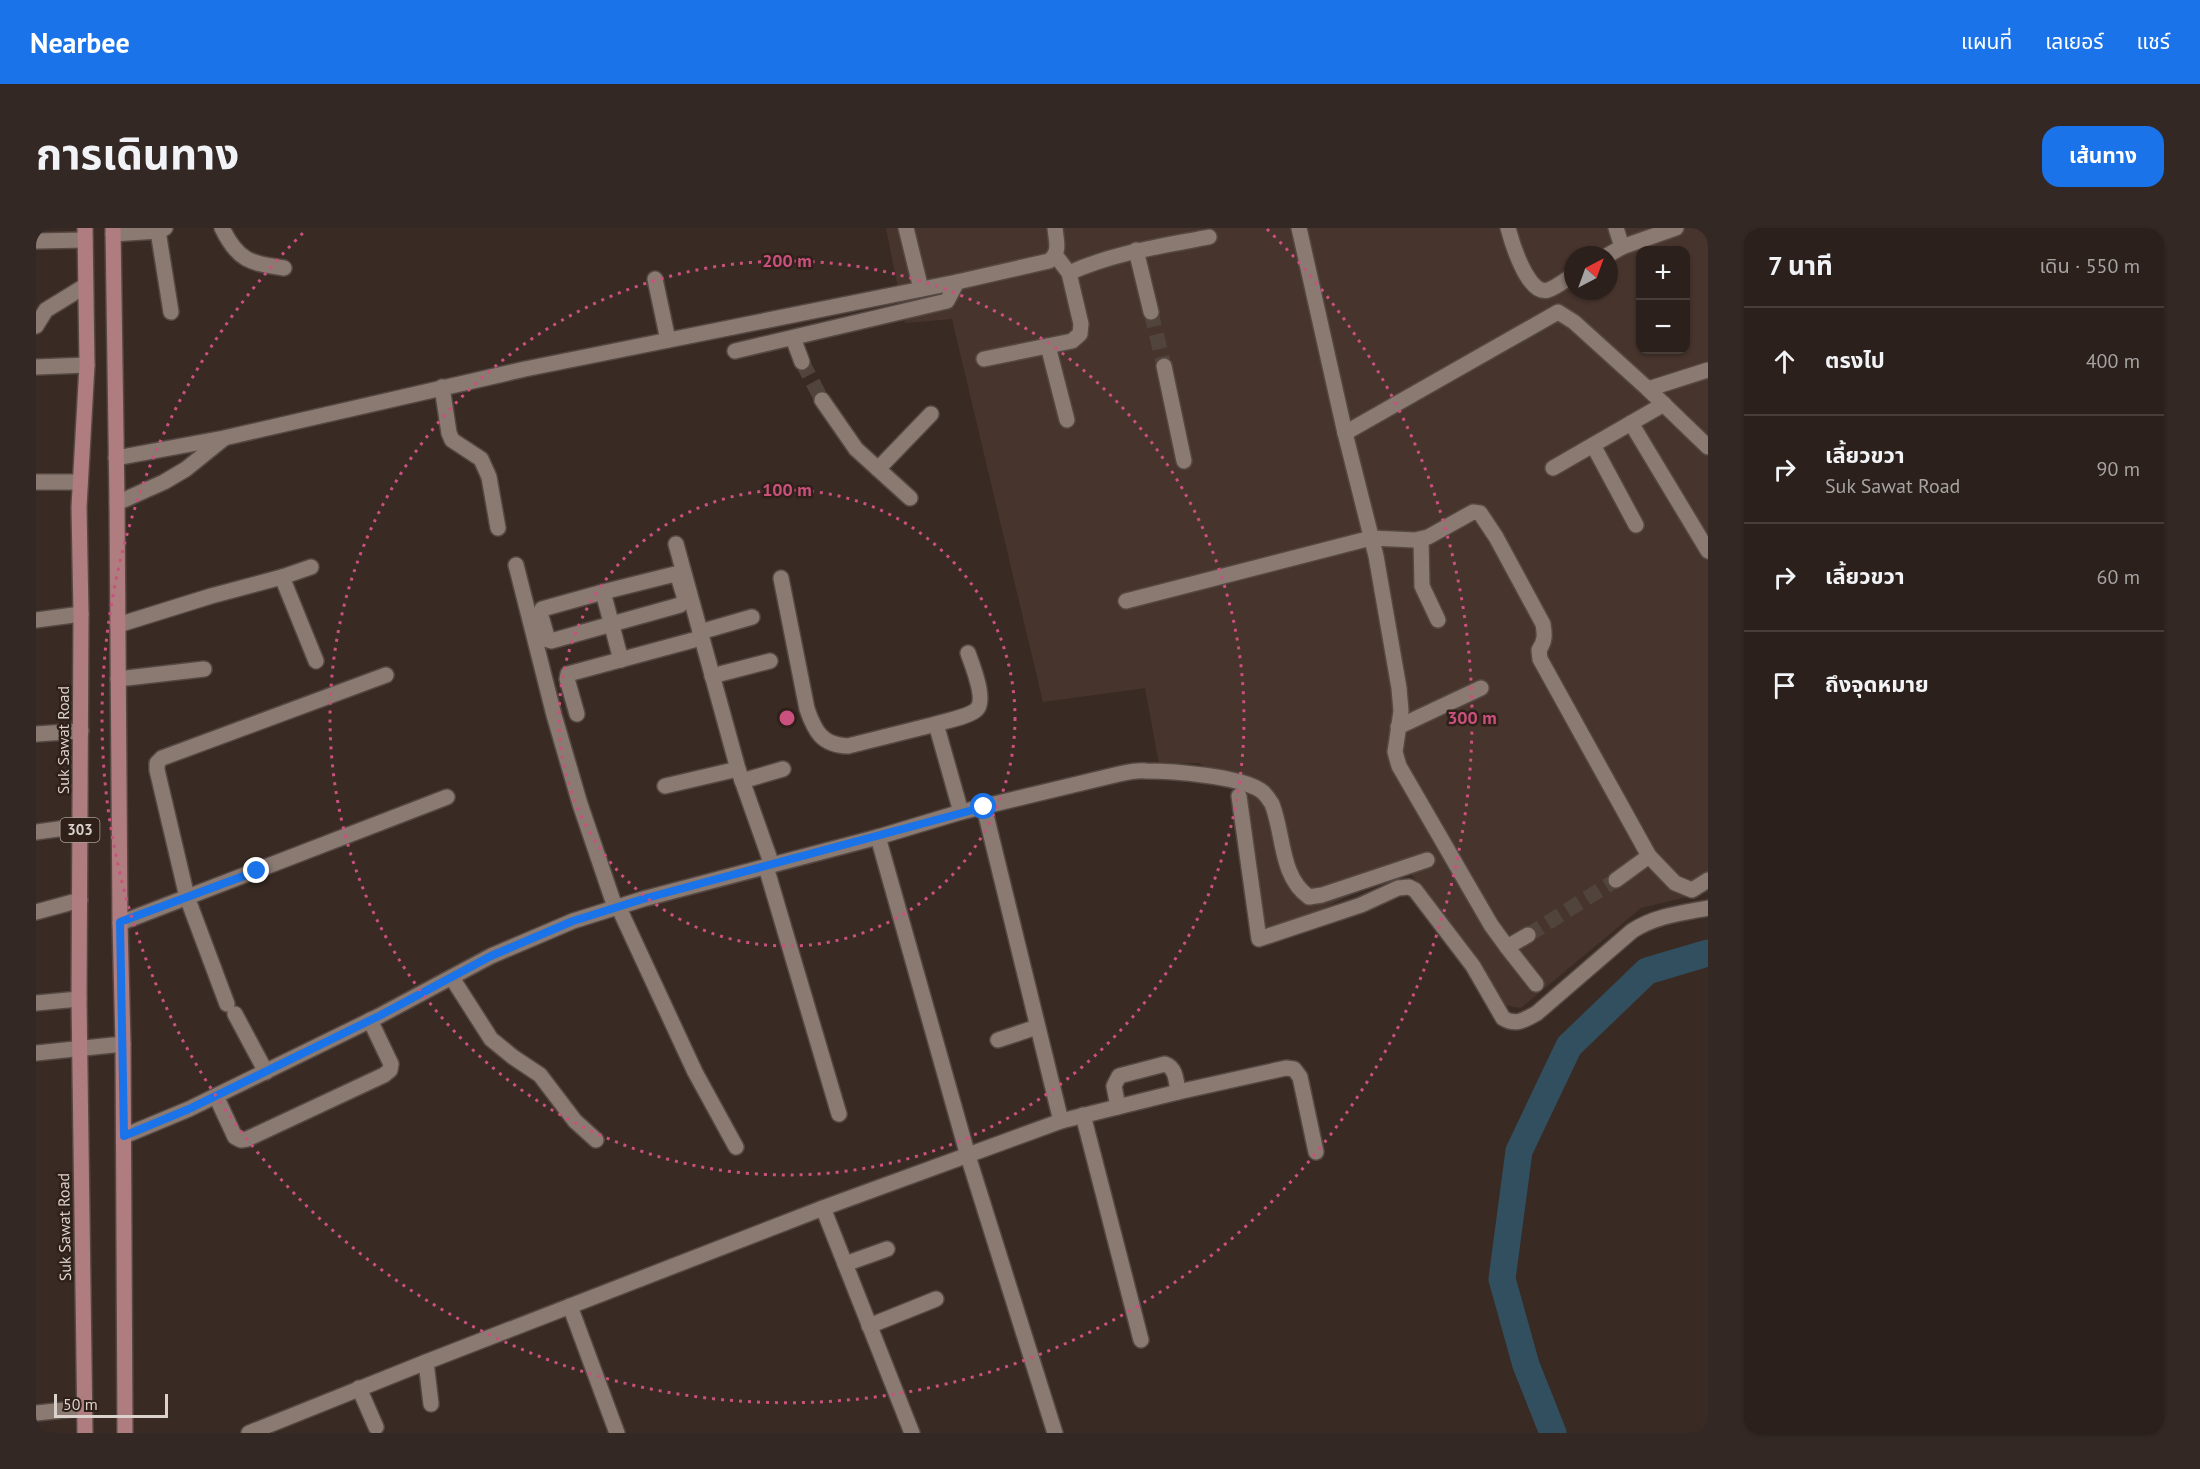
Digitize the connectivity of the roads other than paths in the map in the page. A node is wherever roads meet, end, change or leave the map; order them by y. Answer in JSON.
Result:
{"nodes":[{"id":1,"x":222,"y":228,"type":"edge"},
{"id":2,"x":906,"y":228,"type":"edge"},
{"id":3,"x":1055,"y":228,"type":"edge"},
{"id":4,"x":1299,"y":228,"type":"edge"},
{"id":5,"x":1508,"y":228,"type":"edge"},
{"id":6,"x":1616,"y":228,"type":"edge"},
{"id":7,"x":1676,"y":228,"type":"edge"},
{"id":8,"x":161,"y":229,"type":"edge"},
{"id":9,"x":113,"y":231,"type":"edge"},
{"id":10,"x":85,"y":234,"type":"edge"},
{"id":11,"x":1209,"y":237,"type":"dead end"},
{"id":12,"x":36,"y":241,"type":"edge"},
{"id":13,"x":1615,"y":246,"type":"edge"},
{"id":14,"x":1136,"y":250,"type":"junction"},
{"id":15,"x":1618,"y":250,"type":"edge"},
{"id":16,"x":1056,"y":256,"type":"junction"},
{"id":17,"x":284,"y":268,"type":"dead end"},
{"id":18,"x":1069,"y":273,"type":"junction"},
{"id":19,"x":655,"y":279,"type":"dead end"},
{"id":20,"x":1564,"y":280,"type":"edge"},
{"id":21,"x":957,"y":282,"type":"junction"},
{"id":22,"x":85,"y":286,"type":"junction"},
{"id":23,"x":921,"y":289,"type":"junction"},
{"id":24,"x":810,"y":311,"type":"junction"},
{"id":25,"x":171,"y":312,"type":"dead end"},
{"id":26,"x":1151,"y":312,"type":"tunnel mouth"},
{"id":27,"x":36,"y":326,"type":"edge"},
{"id":28,"x":814,"y":332,"type":"junction"},
{"id":29,"x":792,"y":338,"type":"junction"},
{"id":30,"x":668,"y":340,"type":"junction"},
{"id":31,"x":1048,"y":346,"type":"junction"},
{"id":32,"x":735,"y":351,"type":"dead end"},
{"id":33,"x":984,"y":359,"type":"dead end"},
{"id":34,"x":802,"y":362,"type":"tunnel mouth"},
{"id":35,"x":87,"y":365,"type":"junction"},
{"id":36,"x":1164,"y":366,"type":"tunnel mouth"},
{"id":37,"x":36,"y":367,"type":"edge"},
{"id":38,"x":1708,"y":370,"type":"edge"},
{"id":39,"x":442,"y":387,"type":"junction"},
{"id":40,"x":1648,"y":388,"type":"junction"},
{"id":41,"x":822,"y":400,"type":"tunnel mouth"},
{"id":42,"x":1664,"y":404,"type":"junction"},
{"id":43,"x":931,"y":414,"type":"dead end"},
{"id":44,"x":1067,"y":420,"type":"dead end"},
{"id":45,"x":1631,"y":423,"type":"junction"},
{"id":46,"x":1345,"y":433,"type":"junction"},
{"id":47,"x":224,"y":438,"type":"junction"},
{"id":48,"x":1593,"y":445,"type":"junction"},
{"id":49,"x":1708,"y":447,"type":"edge"},
{"id":50,"x":116,"y":458,"type":"junction"},
{"id":51,"x":1184,"y":461,"type":"dead end"},
{"id":52,"x":1553,"y":468,"type":"dead end"},
{"id":53,"x":878,"y":469,"type":"junction"},
{"id":54,"x":36,"y":482,"type":"edge"},
{"id":55,"x":80,"y":482,"type":"junction"},
{"id":56,"x":910,"y":498,"type":"dead end"},
{"id":57,"x":117,"y":503,"type":"junction"},
{"id":58,"x":1636,"y":525,"type":"dead end"},
{"id":59,"x":498,"y":528,"type":"dead end"},
{"id":60,"x":1371,"y":538,"type":"junction"},
{"id":61,"x":1421,"y":538,"type":"junction"},
{"id":62,"x":676,"y":544,"type":"dead end"},
{"id":63,"x":1708,"y":551,"type":"edge"},
{"id":64,"x":516,"y":565,"type":"dead end"},
{"id":65,"x":311,"y":567,"type":"dead end"},
{"id":66,"x":282,"y":578,"type":"junction"},
{"id":67,"x":781,"y":578,"type":"dead end"},
{"id":68,"x":603,"y":592,"type":"junction"},
{"id":69,"x":1126,"y":601,"type":"dead end"},
{"id":70,"x":81,"y":614,"type":"junction"},
{"id":71,"x":752,"y":617,"type":"dead end"},
{"id":72,"x":36,"y":620,"type":"edge"},
{"id":73,"x":1438,"y":620,"type":"dead end"},
{"id":74,"x":611,"y":624,"type":"junction"},
{"id":75,"x":118,"y":625,"type":"junction"},
{"id":76,"x":701,"y":635,"type":"junction"},
{"id":77,"x":968,"y":653,"type":"dead end"},
{"id":78,"x":621,"y":660,"type":"junction"},
{"id":79,"x":316,"y":661,"type":"dead end"},
{"id":80,"x":770,"y":661,"type":"dead end"},
{"id":81,"x":204,"y":669,"type":"dead end"},
{"id":82,"x":386,"y":675,"type":"dead end"},
{"id":83,"x":712,"y":676,"type":"junction"},
{"id":84,"x":118,"y":679,"type":"junction"},
{"id":85,"x":1481,"y":688,"type":"dead end"},
{"id":86,"x":577,"y":714,"type":"dead end"},
{"id":87,"x":936,"y":724,"type":"junction"},
{"id":88,"x":1398,"y":727,"type":"junction"},
{"id":89,"x":81,"y":731,"type":"junction"},
{"id":90,"x":36,"y":734,"type":"edge"},
{"id":91,"x":783,"y":769,"type":"dead end"},
{"id":92,"x":740,"y":775,"type":"junction"},
{"id":93,"x":664,"y":786,"type":"dead end"},
{"id":94,"x":1239,"y":796,"type":"dead end"},
{"id":95,"x":447,"y":797,"type":"dead end"},
{"id":96,"x":984,"y":807,"type":"junction"},
{"id":97,"x":961,"y":812,"type":"junction"},
{"id":98,"x":80,"y":826,"type":"junction"},
{"id":99,"x":36,"y":832,"type":"edge"},
{"id":100,"x":878,"y":837,"type":"junction"},
{"id":101,"x":1649,"y":856,"type":"junction"},
{"id":102,"x":1427,"y":860,"type":"dead end"},
{"id":103,"x":769,"y":866,"type":"junction"},
{"id":104,"x":1616,"y":880,"type":"tunnel mouth"},
{"id":105,"x":1708,"y":880,"type":"edge"},
{"id":106,"x":186,"y":897,"type":"junction"},
{"id":107,"x":80,"y":900,"type":"junction"},
{"id":108,"x":617,"y":907,"type":"junction"},
{"id":109,"x":1708,"y":908,"type":"edge"},
{"id":110,"x":36,"y":912,"type":"edge"},
{"id":111,"x":120,"y":922,"type":"junction"},
{"id":112,"x":1528,"y":935,"type":"tunnel mouth"},
{"id":113,"x":1508,"y":947,"type":"junction"},
{"id":114,"x":452,"y":978,"type":"junction"},
{"id":115,"x":1536,"y":984,"type":"dead end"},
{"id":116,"x":79,"y":999,"type":"junction"},
{"id":117,"x":36,"y":1003,"type":"edge"},
{"id":118,"x":370,"y":1020,"type":"junction"},
{"id":119,"x":1037,"y":1027,"type":"junction"},
{"id":120,"x":998,"y":1040,"type":"dead end"},
{"id":121,"x":123,"y":1044,"type":"junction"},
{"id":122,"x":80,"y":1048,"type":"junction"},
{"id":123,"x":36,"y":1053,"type":"edge"},
{"id":124,"x":266,"y":1072,"type":"junction"},
{"id":125,"x":1178,"y":1092,"type":"junction"},
{"id":126,"x":216,"y":1096,"type":"junction"},
{"id":127,"x":1118,"y":1107,"type":"junction"},
{"id":128,"x":839,"y":1114,"type":"dead end"},
{"id":129,"x":1083,"y":1115,"type":"junction"},
{"id":130,"x":1061,"y":1121,"type":"junction"},
{"id":131,"x":124,"y":1136,"type":"junction"},
{"id":132,"x":596,"y":1140,"type":"dead end"},
{"id":133,"x":735,"y":1147,"type":"dead end"},
{"id":134,"x":1316,"y":1152,"type":"dead end"},
{"id":135,"x":968,"y":1156,"type":"junction"},
{"id":136,"x":823,"y":1208,"type":"junction"},
{"id":137,"x":887,"y":1249,"type":"dead end"},
{"id":138,"x":845,"y":1264,"type":"junction"},
{"id":139,"x":936,"y":1299,"type":"dead end"},
{"id":140,"x":570,"y":1306,"type":"junction"},
{"id":141,"x":869,"y":1326,"type":"junction"},
{"id":142,"x":1141,"y":1340,"type":"dead end"},
{"id":143,"x":426,"y":1362,"type":"junction"},
{"id":144,"x":359,"y":1388,"type":"junction"},
{"id":145,"x":431,"y":1404,"type":"dead end"},
{"id":146,"x":84,"y":1408,"type":"junction"},
{"id":147,"x":36,"y":1413,"type":"edge"},
{"id":148,"x":376,"y":1427,"type":"dead end"},
{"id":149,"x":85,"y":1433,"type":"edge"},
{"id":150,"x":125,"y":1433,"type":"edge"},
{"id":151,"x":249,"y":1433,"type":"edge"},
{"id":152,"x":617,"y":1433,"type":"edge"},
{"id":153,"x":912,"y":1433,"type":"edge"},
{"id":154,"x":1056,"y":1433,"type":"edge"}],
"edges":[{"from":1,"to":17,"type":"street"},
{"from":2,"to":23,"type":"street"},
{"from":3,"to":16,"type":"street"},
{"from":4,"to":46,"type":"street"},
{"from":5,"to":20,"type":"street"},
{"from":6,"to":13,"type":"street"},
{"from":7,"to":15,"type":"street"},
{"from":8,"to":9,"type":"street"},
{"from":8,"to":25,"type":"street"},
{"from":9,"to":50,"type":"main road","number":"303"},
{"from":10,"to":12,"type":"street"},
{"from":10,"to":22,"type":"main road","name":"Suk Sawat Road","number":"303"},
{"from":11,"to":14,"type":"street"},
{"from":14,"to":18,"type":"street"},
{"from":14,"to":26,"type":"street"},
{"from":16,"to":18,"type":"street"},
{"from":16,"to":21,"type":"street"},
{"from":18,"to":31,"type":"street"},
{"from":19,"to":30,"type":"street"},
{"from":21,"to":23,"type":"street"},
{"from":21,"to":28,"type":"street"},
{"from":22,"to":27,"type":"street"},
{"from":22,"to":35,"type":"main road","name":"Suk Sawat Road","number":"303"},
{"from":23,"to":24,"type":"street"},
{"from":24,"to":28,"type":"street"},
{"from":24,"to":30,"type":"street"},
{"from":28,"to":29,"type":"street"},
{"from":29,"to":32,"type":"street"},
{"from":29,"to":34,"type":"street"},
{"from":30,"to":39,"type":"street"},
{"from":31,"to":33,"type":"street"},
{"from":31,"to":44,"type":"street"},
{"from":35,"to":37,"type":"street"},
{"from":35,"to":55,"type":"main road","name":"Suk Sawat Road","number":"303"},
{"from":36,"to":51,"type":"street"},
{"from":38,"to":40,"type":"street"},
{"from":39,"to":47,"type":"street"},
{"from":39,"to":59,"type":"street"},
{"from":40,"to":42,"type":"street"},
{"from":40,"to":46,"type":"street"},
{"from":41,"to":53,"type":"street"},
{"from":42,"to":45,"type":"street"},
{"from":42,"to":49,"type":"street"},
{"from":43,"to":53,"type":"street"},
{"from":45,"to":48,"type":"street"},
{"from":45,"to":63,"type":"street"},
{"from":46,"to":60,"type":"street"},
{"from":47,"to":50,"type":"street"},
{"from":47,"to":57,"type":"street"},
{"from":48,"to":52,"type":"street"},
{"from":48,"to":58,"type":"street"},
{"from":50,"to":57,"type":"main road","number":"303"},
{"from":53,"to":56,"type":"street"},
{"from":54,"to":55,"type":"street"},
{"from":55,"to":70,"type":"main road","name":"Suk Sawat Road","number":"303"},
{"from":57,"to":75,"type":"main road","number":"303"},
{"from":60,"to":61,"type":"street"},
{"from":60,"to":69,"type":"street"},
{"from":60,"to":88,"type":"street"},
{"from":61,"to":73,"type":"street"},
{"from":61,"to":101,"type":"street"},
{"from":62,"to":76,"type":"street"},
{"from":64,"to":108,"type":"street"},
{"from":65,"to":66,"type":"street"},
{"from":66,"to":75,"type":"street"},
{"from":66,"to":79,"type":"street"},
{"from":67,"to":87,"type":"street"},
{"from":68,"to":74,"type":"street"},
{"from":68,"to":74,"type":"street"},
{"from":68,"to":74,"type":"street"},
{"from":70,"to":72,"type":"street"},
{"from":70,"to":89,"type":"main road","name":"Suk Sawat Road","number":"303"},
{"from":71,"to":76,"type":"street"},
{"from":74,"to":78,"type":"street"},
{"from":75,"to":84,"type":"main road","number":"303"},
{"from":76,"to":78,"type":"street"},
{"from":76,"to":83,"type":"street"},
{"from":77,"to":87,"type":"street"},
{"from":78,"to":86,"type":"street"},
{"from":80,"to":83,"type":"street"},
{"from":81,"to":84,"type":"street"},
{"from":82,"to":106,"type":"street"},
{"from":83,"to":92,"type":"street"},
{"from":84,"to":111,"type":"main road","number":"303"},
{"from":85,"to":88,"type":"street"},
{"from":87,"to":97,"type":"street"},
{"from":88,"to":113,"type":"street"},
{"from":89,"to":90,"type":"street"},
{"from":89,"to":98,"type":"main road","name":"Suk Sawat Road","number":"303"},
{"from":91,"to":92,"type":"street"},
{"from":92,"to":93,"type":"street"},
{"from":92,"to":103,"type":"street"},
{"from":94,"to":109,"type":"street"},
{"from":95,"to":106,"type":"street"},
{"from":96,"to":97,"type":"street"},
{"from":96,"to":102,"type":"street"},
{"from":96,"to":119,"type":"street"},
{"from":97,"to":100,"type":"street"},
{"from":98,"to":99,"type":"street"},
{"from":98,"to":107,"type":"main road","name":"Suk Sawat Road","number":"303"},
{"from":100,"to":103,"type":"street"},
{"from":100,"to":135,"type":"street"},
{"from":101,"to":104,"type":"street"},
{"from":101,"to":105,"type":"street"},
{"from":103,"to":108,"type":"street"},
{"from":103,"to":128,"type":"street"},
{"from":106,"to":111,"type":"street"},
{"from":106,"to":124,"type":"street"},
{"from":107,"to":110,"type":"street"},
{"from":107,"to":116,"type":"main road","name":"Suk Sawat Road","number":"303"},
{"from":108,"to":114,"type":"street"},
{"from":108,"to":133,"type":"street"},
{"from":111,"to":121,"type":"main road","number":"303"},
{"from":112,"to":113,"type":"street"},
{"from":113,"to":115,"type":"street"},
{"from":114,"to":118,"type":"street"},
{"from":114,"to":132,"type":"street"},
{"from":116,"to":117,"type":"street"},
{"from":116,"to":122,"type":"main road","name":"Suk Sawat Road","number":"303"},
{"from":118,"to":124,"type":"street"},
{"from":118,"to":126,"type":"street"},
{"from":119,"to":120,"type":"street"},
{"from":119,"to":130,"type":"street"},
{"from":121,"to":122,"type":"street"},
{"from":121,"to":131,"type":"main road","number":"303"},
{"from":122,"to":123,"type":"street"},
{"from":122,"to":146,"type":"main road","name":"Suk Sawat Road","number":"303"},
{"from":124,"to":126,"type":"street"},
{"from":125,"to":127,"type":"street"},
{"from":125,"to":127,"type":"street"},
{"from":125,"to":134,"type":"street"},
{"from":126,"to":131,"type":"street"},
{"from":127,"to":129,"type":"street"},
{"from":129,"to":130,"type":"street"},
{"from":129,"to":142,"type":"street"},
{"from":130,"to":135,"type":"street"},
{"from":131,"to":150,"type":"main road","number":"303"},
{"from":135,"to":136,"type":"street"},
{"from":135,"to":154,"type":"street"},
{"from":136,"to":138,"type":"street"},
{"from":136,"to":140,"type":"street"},
{"from":137,"to":138,"type":"street"},
{"from":138,"to":141,"type":"street"},
{"from":139,"to":141,"type":"street"},
{"from":140,"to":143,"type":"street"},
{"from":140,"to":152,"type":"street"},
{"from":141,"to":153,"type":"street"},
{"from":143,"to":144,"type":"street"},
{"from":143,"to":145,"type":"street"},
{"from":144,"to":148,"type":"street"},
{"from":144,"to":151,"type":"street"},
{"from":146,"to":147,"type":"street"},
{"from":146,"to":149,"type":"main road","name":"Suk Sawat Road","number":"303"}]}
